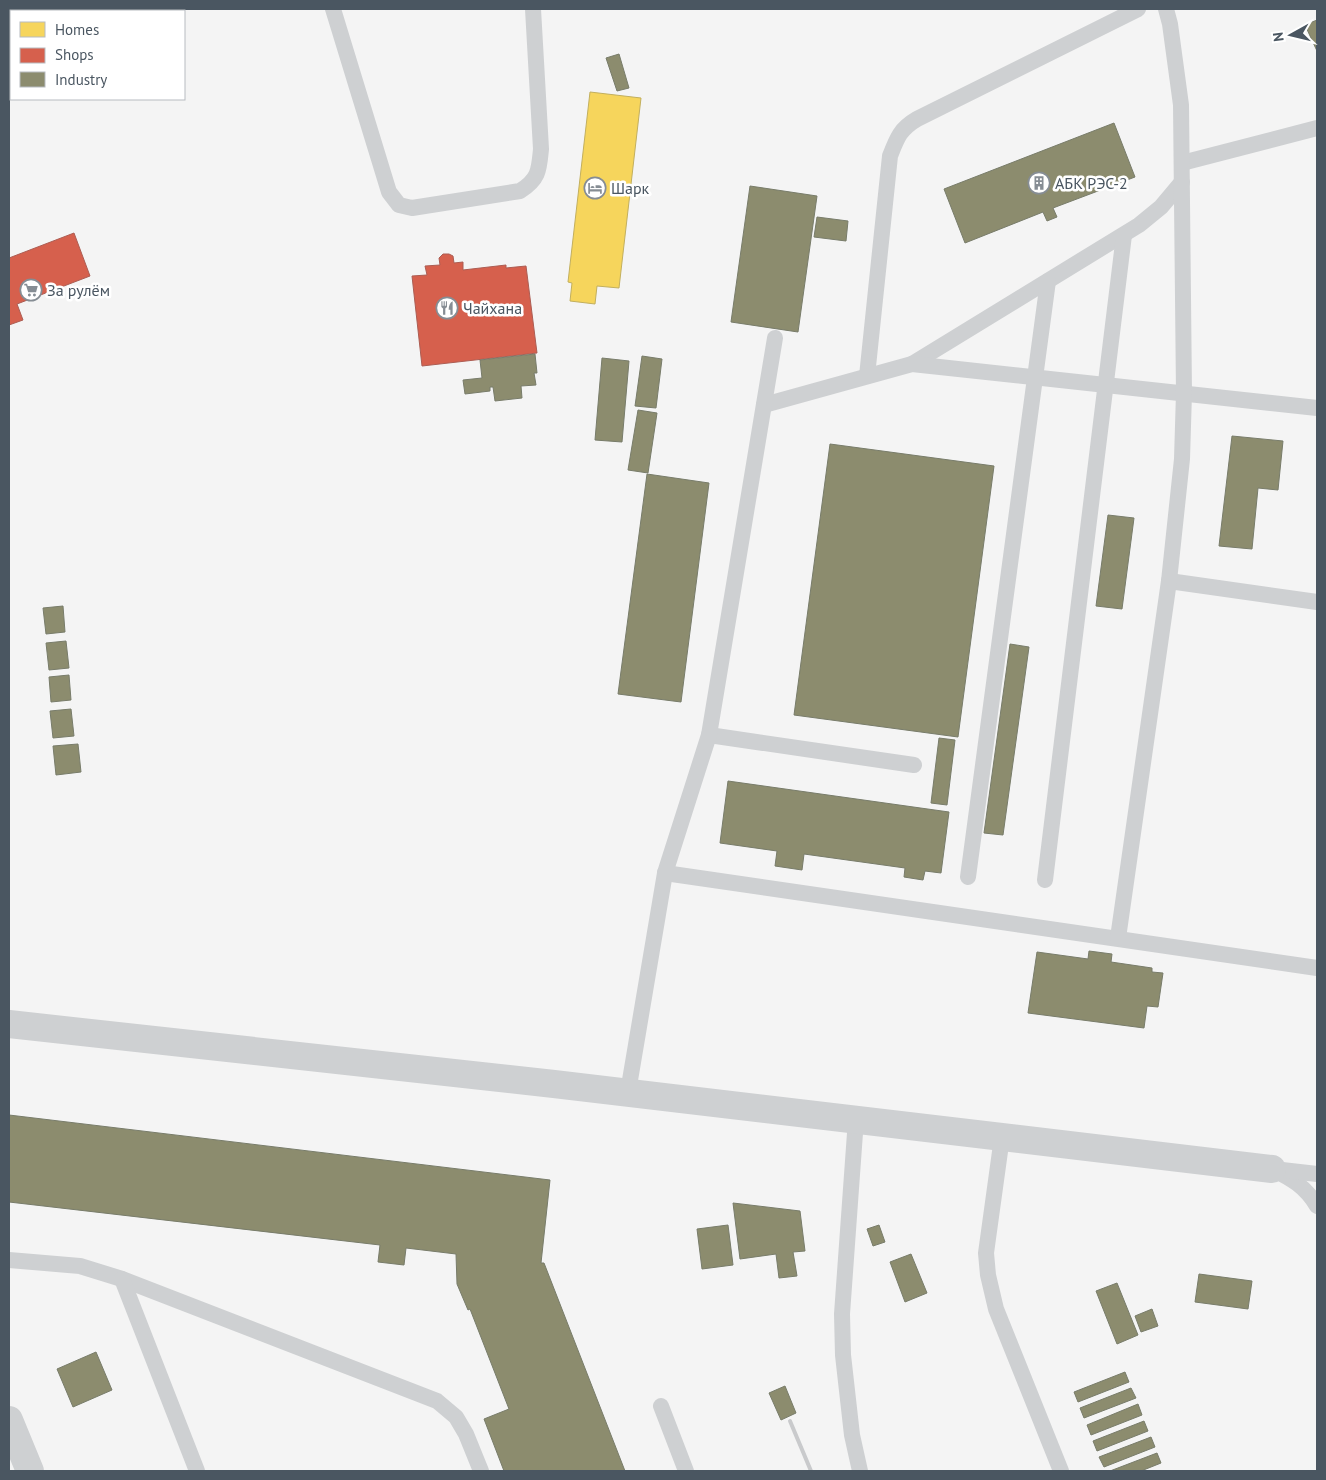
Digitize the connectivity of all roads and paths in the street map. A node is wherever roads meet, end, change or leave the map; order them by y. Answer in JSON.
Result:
{"nodes":[{"id":1,"x":333,"y":9,"type":"edge"},
{"id":2,"x":533,"y":9,"type":"edge"},
{"id":3,"x":1138,"y":9,"type":"edge"},
{"id":4,"x":1166,"y":9,"type":"edge"},
{"id":5,"x":1317,"y":128,"type":"edge"},
{"id":6,"x":1182,"y":163,"type":"junction"},
{"id":7,"x":1182,"y":182,"type":"junction"},
{"id":8,"x":1124,"y":235,"type":"junction"},
{"id":9,"x":1048,"y":281,"type":"junction"},
{"id":10,"x":775,"y":338,"type":"dead end"},
{"id":11,"x":912,"y":364,"type":"junction"},
{"id":12,"x":867,"y":376,"type":"junction"},
{"id":13,"x":1035,"y":377,"type":"junction"},
{"id":14,"x":1105,"y":385,"type":"junction"},
{"id":15,"x":1184,"y":393,"type":"junction"},
{"id":16,"x":764,"y":405,"type":"junction"},
{"id":17,"x":1317,"y":408,"type":"edge"},
{"id":18,"x":1169,"y":581,"type":"junction"},
{"id":19,"x":1317,"y":602,"type":"edge"},
{"id":20,"x":709,"y":735,"type":"junction"},
{"id":21,"x":914,"y":765,"type":"dead end"},
{"id":22,"x":665,"y":873,"type":"junction"},
{"id":23,"x":968,"y":877,"type":"dead end"},
{"id":24,"x":1045,"y":880,"type":"dead end"},
{"id":25,"x":1118,"y":938,"type":"junction"},
{"id":26,"x":1317,"y":968,"type":"edge"},
{"id":27,"x":9,"y":1024,"type":"edge"},
{"id":28,"x":628,"y":1092,"type":"junction"},
{"id":29,"x":856,"y":1119,"type":"junction"},
{"id":30,"x":1002,"y":1137,"type":"junction"},
{"id":31,"x":1272,"y":1169,"type":"junction"},
{"id":32,"x":1317,"y":1174,"type":"edge"},
{"id":33,"x":1317,"y":1206,"type":"edge"},
{"id":34,"x":9,"y":1260,"type":"edge"},
{"id":35,"x":122,"y":1279,"type":"junction"},
{"id":36,"x":661,"y":1406,"type":"dead end"},
{"id":37,"x":9,"y":1420,"type":"edge"},
{"id":38,"x":30,"y":1471,"type":"edge"},
{"id":39,"x":197,"y":1471,"type":"edge"},
{"id":40,"x":481,"y":1471,"type":"edge"},
{"id":41,"x":686,"y":1471,"type":"edge"},
{"id":42,"x":860,"y":1471,"type":"edge"},
{"id":43,"x":1061,"y":1471,"type":"edge"}],
"edges":[{"from":1,"to":2,"type":"lane"},
{"from":3,"to":12,"type":"lane"},
{"from":4,"to":6,"type":"lane"},
{"from":5,"to":6,"type":"lane"},
{"from":6,"to":7,"type":"lane"},
{"from":7,"to":8,"type":"lane"},
{"from":7,"to":15,"type":"lane"},
{"from":8,"to":9,"type":"lane"},
{"from":8,"to":14,"type":"lane"},
{"from":9,"to":11,"type":"lane"},
{"from":9,"to":13,"type":"lane"},
{"from":10,"to":16,"type":"lane"},
{"from":11,"to":12,"type":"lane"},
{"from":11,"to":13,"type":"lane"},
{"from":12,"to":16,"type":"lane"},
{"from":13,"to":14,"type":"lane"},
{"from":13,"to":23,"type":"lane"},
{"from":14,"to":15,"type":"lane"},
{"from":14,"to":24,"type":"lane"},
{"from":15,"to":17,"type":"lane"},
{"from":15,"to":18,"type":"lane"},
{"from":16,"to":20,"type":"lane"},
{"from":18,"to":19,"type":"lane"},
{"from":18,"to":25,"type":"lane"},
{"from":20,"to":21,"type":"lane"},
{"from":20,"to":22,"type":"lane"},
{"from":22,"to":25,"type":"lane"},
{"from":22,"to":28,"type":"lane"},
{"from":25,"to":26,"type":"lane"},
{"from":27,"to":28,"type":"street"},
{"from":28,"to":29,"type":"street"},
{"from":29,"to":30,"type":"street"},
{"from":29,"to":42,"type":"lane"},
{"from":30,"to":31,"type":"street"},
{"from":30,"to":43,"type":"lane"},
{"from":31,"to":32,"type":"lane"},
{"from":31,"to":33,"type":"lane"},
{"from":34,"to":35,"type":"lane"},
{"from":35,"to":39,"type":"lane"},
{"from":35,"to":40,"type":"lane"},
{"from":36,"to":41,"type":"lane"},
{"from":37,"to":38,"type":"street"}]}
